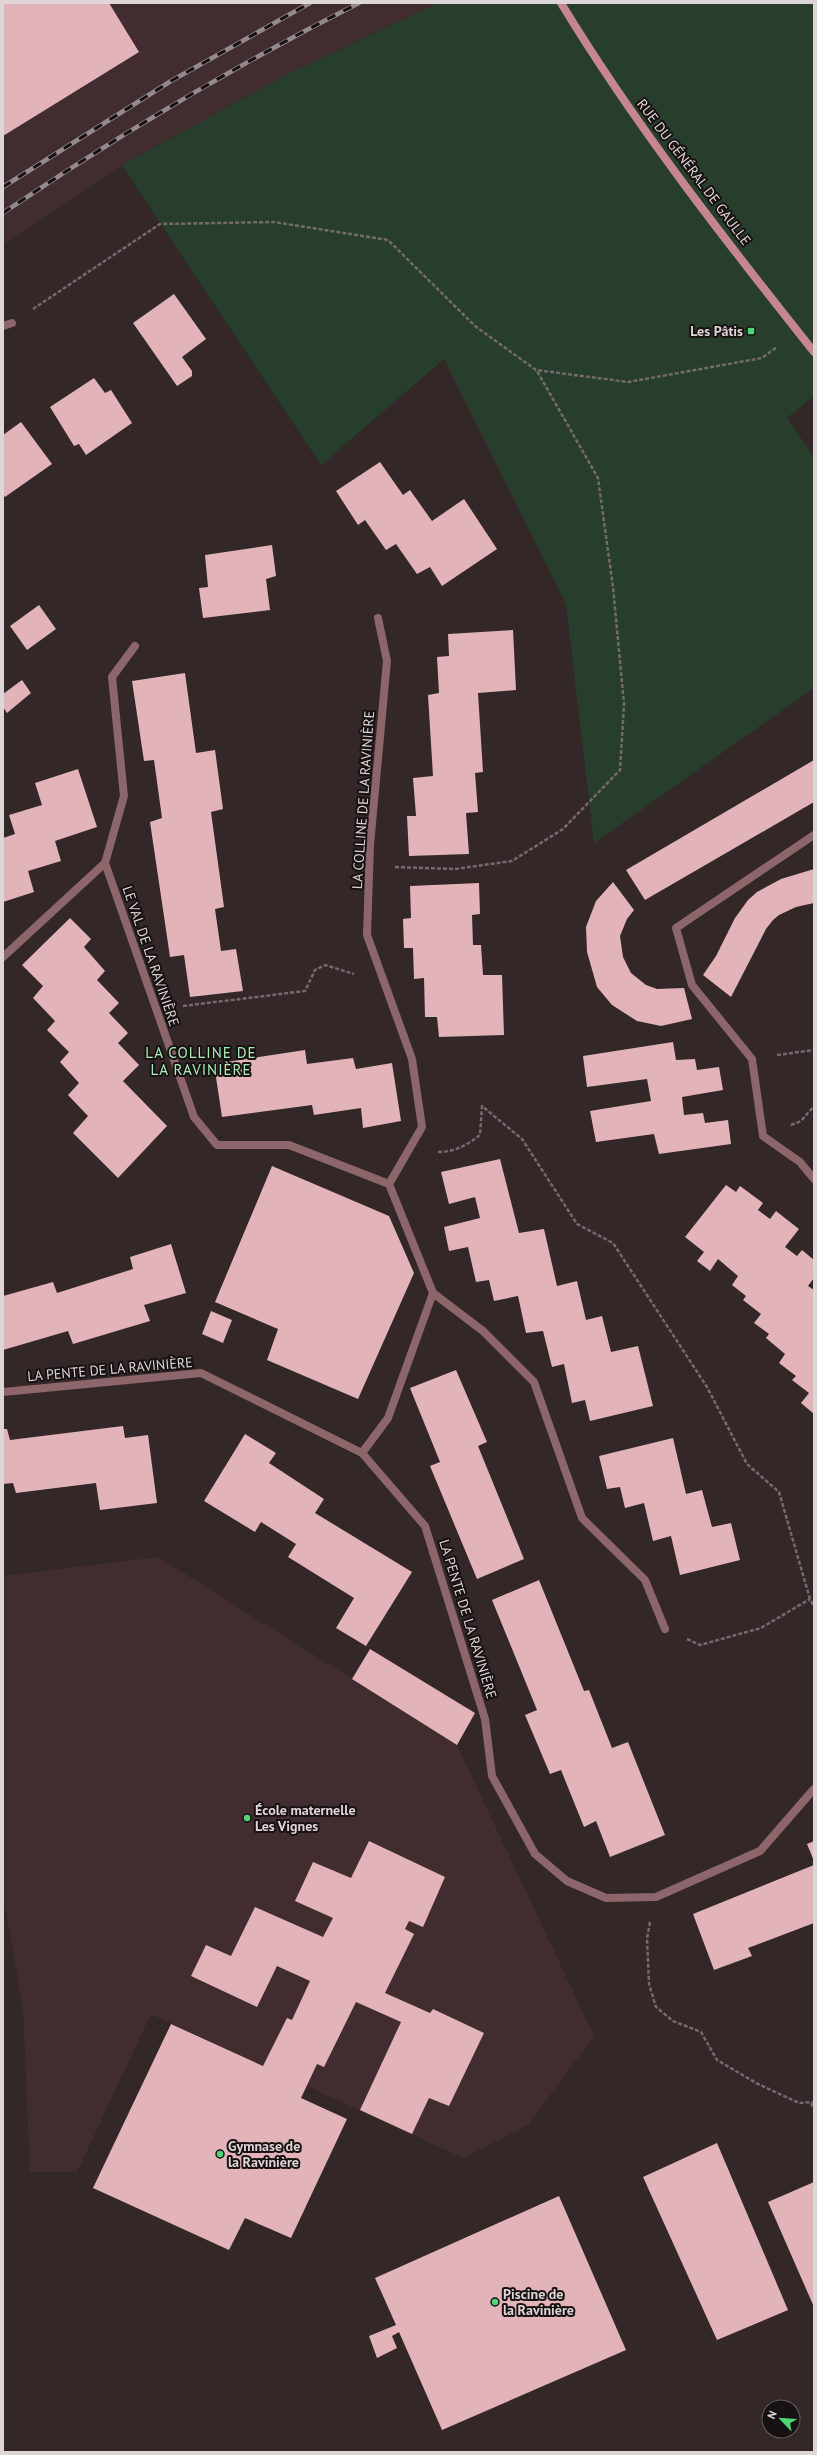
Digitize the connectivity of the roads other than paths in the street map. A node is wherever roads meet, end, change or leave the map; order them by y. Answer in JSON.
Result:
{"nodes":[{"id":1,"x":561,"y":3,"type":"edge"},
{"id":2,"x":12,"y":323,"type":"road end"},
{"id":3,"x":3,"y":326,"type":"edge"},
{"id":4,"x":814,"y":352,"type":"edge"},
{"id":5,"x":378,"y":618,"type":"dead end"},
{"id":6,"x":135,"y":646,"type":"dead end"},
{"id":7,"x":814,"y":835,"type":"edge"},
{"id":8,"x":105,"y":863,"type":"junction"},
{"id":9,"x":3,"y":956,"type":"edge"},
{"id":10,"x":814,"y":1179,"type":"edge"},
{"id":11,"x":389,"y":1184,"type":"junction"},
{"id":12,"x":433,"y":1293,"type":"junction"},
{"id":13,"x":3,"y":1392,"type":"edge"},
{"id":14,"x":362,"y":1453,"type":"junction"},
{"id":15,"x":665,"y":1629,"type":"road end"},
{"id":16,"x":814,"y":1789,"type":"edge"}],
"edges":[{"from":1,"to":4,"type":"main road","name":"RUE DU GÉNÉRAL DE GAULLE"},
{"from":2,"to":3,"type":"street"},
{"from":5,"to":11,"type":"street","name":"LA COLLINE DE LA RAVINIÈRE"},
{"from":6,"to":8,"type":"street"},
{"from":7,"to":10,"type":"street"},
{"from":8,"to":9,"type":"street"},
{"from":8,"to":11,"type":"street","name":"LE VAL DE LA RAVINIÈRE"},
{"from":11,"to":12,"type":"street"},
{"from":12,"to":14,"type":"street"},
{"from":12,"to":15,"type":"street"},
{"from":13,"to":14,"type":"street","name":"LA PENTE DE LA RAVINIÈRE"},
{"from":14,"to":16,"type":"street","name":"LA PENTE DE LA RAVINIÈRE"}]}
